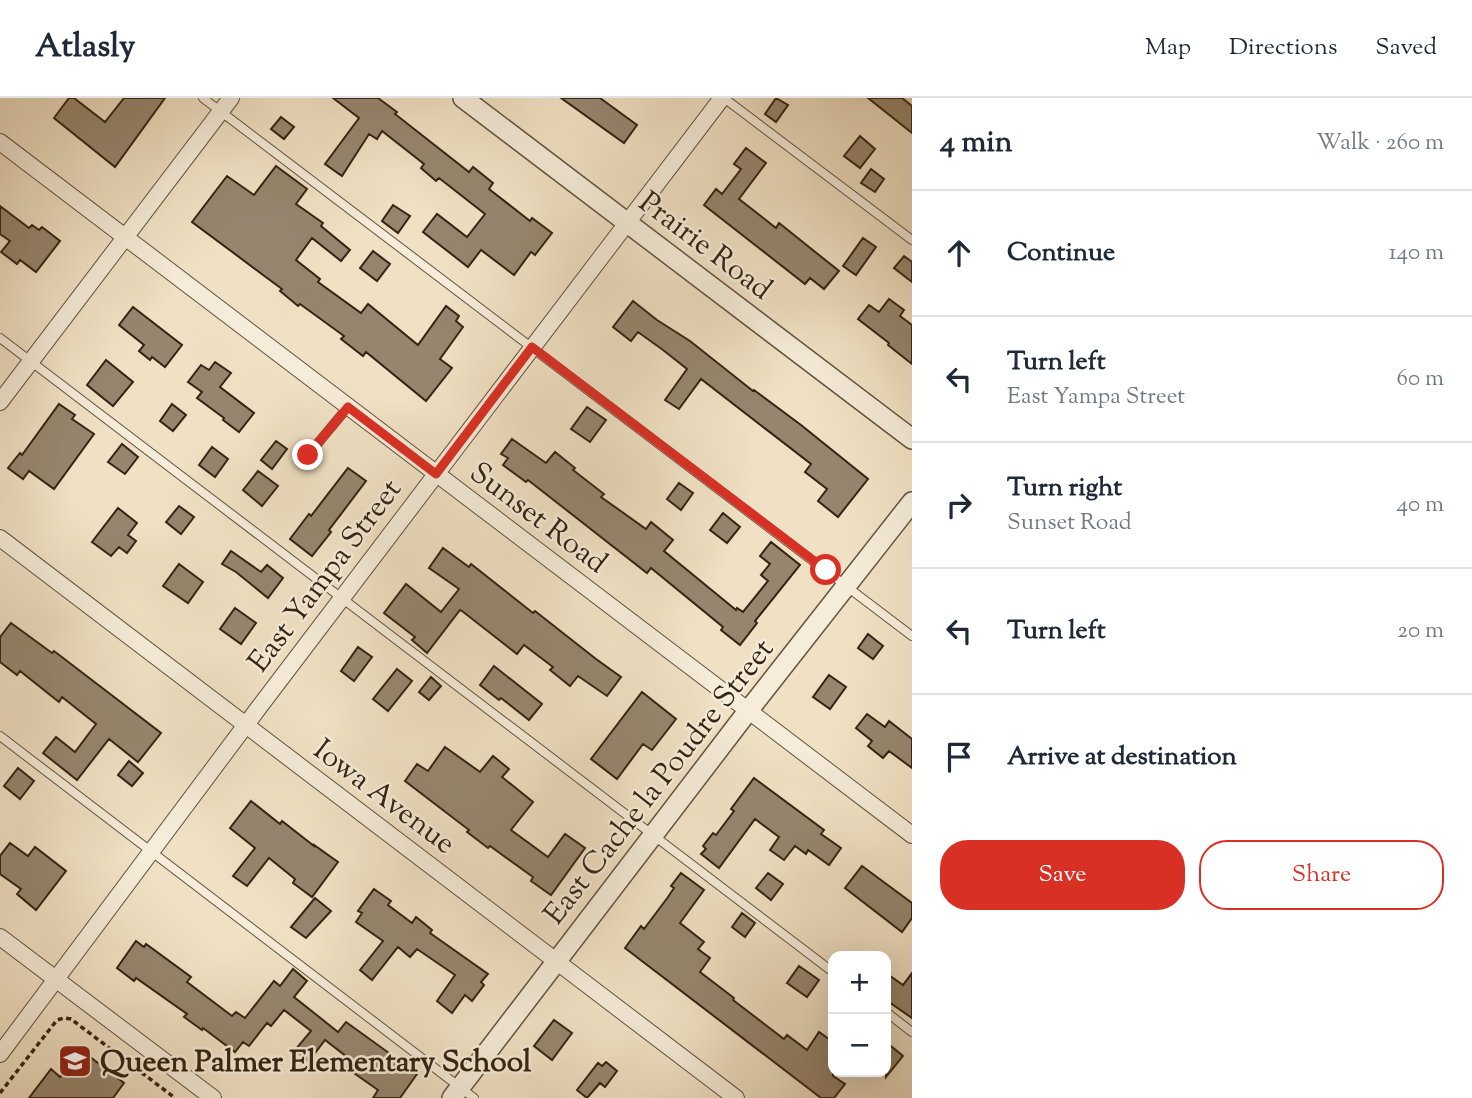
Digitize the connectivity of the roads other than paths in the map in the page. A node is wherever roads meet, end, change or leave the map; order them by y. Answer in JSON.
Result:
{"nodes":[{"id":1,"x":203,"y":98,"type":"edge"},
{"id":2,"x":231,"y":98,"type":"edge"},
{"id":3,"x":463,"y":98,"type":"edge"},
{"id":4,"x":723,"y":98,"type":"edge"},
{"id":5,"x":220,"y":111,"type":"junction"},
{"id":6,"x":0,"y":142,"type":"edge"},
{"id":7,"x":627,"y":223,"type":"junction"},
{"id":8,"x":125,"y":237,"type":"junction"},
{"id":9,"x":912,"y":240,"type":"edge"},
{"id":10,"x":0,"y":338,"type":"edge"},
{"id":11,"x":532,"y":347,"type":"junction"},
{"id":12,"x":30,"y":361,"type":"junction"},
{"id":13,"x":0,"y":401,"type":"edge"},
{"id":14,"x":348,"y":407,"type":"junction"},
{"id":15,"x":912,"y":439,"type":"edge"},
{"id":16,"x":308,"y":455,"type":"dead end"},
{"id":17,"x":436,"y":474,"type":"junction"},
{"id":18,"x":912,"y":502,"type":"edge"},
{"id":19,"x":0,"y":538,"type":"edge"},
{"id":20,"x":847,"y":586,"type":"junction"},
{"id":21,"x":341,"y":599,"type":"junction"},
{"id":22,"x":912,"y":636,"type":"edge"},
{"id":23,"x":748,"y":711,"type":"junction"},
{"id":24,"x":246,"y":725,"type":"junction"},
{"id":25,"x":0,"y":736,"type":"edge"},
{"id":26,"x":653,"y":835,"type":"junction"},
{"id":27,"x":912,"y":835,"type":"edge"},
{"id":28,"x":152,"y":851,"type":"junction"},
{"id":29,"x":0,"y":937,"type":"edge"},
{"id":30,"x":556,"y":961,"type":"junction"},
{"id":31,"x":828,"y":968,"type":"edge"},
{"id":32,"x":56,"y":979,"type":"junction"},
{"id":33,"x":889,"y":1014,"type":"edge"},
{"id":34,"x":912,"y":1032,"type":"edge"},
{"id":35,"x":0,"y":1054,"type":"edge"},
{"id":36,"x":462,"y":1095,"type":"edge"},
{"id":37,"x":213,"y":1098,"type":"edge"},
{"id":38,"x":736,"y":1098,"type":"edge"}],
"edges":[{"from":1,"to":5,"type":"lane"},
{"from":2,"to":5,"type":"street"},
{"from":3,"to":7,"type":"street","name":"Prairie Road"},
{"from":4,"to":7,"type":"street","name":"East Yampa Street"},
{"from":4,"to":9,"type":"lane"},
{"from":5,"to":8,"type":"street"},
{"from":5,"to":11,"type":"lane"},
{"from":6,"to":8,"type":"street","name":"Sunset Road"},
{"from":7,"to":11,"type":"street","name":"East Yampa Street"},
{"from":7,"to":15,"type":"street","name":"Prairie Road"},
{"from":8,"to":12,"type":"street"},
{"from":8,"to":14,"type":"street","name":"Sunset Road"},
{"from":10,"to":12,"type":"lane"},
{"from":11,"to":17,"type":"street","name":"East Yampa Street"},
{"from":11,"to":20,"type":"lane"},
{"from":12,"to":13,"type":"street"},
{"from":12,"to":21,"type":"lane"},
{"from":14,"to":16,"type":"lane"},
{"from":14,"to":17,"type":"street","name":"Sunset Road"},
{"from":17,"to":21,"type":"street","name":"East Yampa Street"},
{"from":17,"to":23,"type":"street","name":"Sunset Road"},
{"from":18,"to":20,"type":"street","name":"East Cache la Poudre Street"},
{"from":19,"to":24,"type":"street","name":"Iowa Avenue"},
{"from":20,"to":22,"type":"lane"},
{"from":20,"to":23,"type":"street","name":"East Cache la Poudre Street"},
{"from":21,"to":24,"type":"street","name":"East Yampa Street"},
{"from":21,"to":26,"type":"lane"},
{"from":23,"to":26,"type":"street","name":"East Cache la Poudre Street"},
{"from":23,"to":27,"type":"street","name":"Sunset Road"},
{"from":24,"to":28,"type":"street","name":"East Yampa Street"},
{"from":24,"to":30,"type":"street","name":"Iowa Avenue"},
{"from":25,"to":28,"type":"lane"},
{"from":26,"to":30,"type":"street","name":"East Cache la Poudre Street"},
{"from":26,"to":31,"type":"lane"},
{"from":28,"to":32,"type":"street","name":"East Yampa Street"},
{"from":28,"to":36,"type":"lane"},
{"from":29,"to":32,"type":"street"},
{"from":30,"to":36,"type":"street","name":"East Cache la Poudre Street"},
{"from":30,"to":38,"type":"street","name":"Iowa Avenue"},
{"from":32,"to":35,"type":"street","name":"East Yampa Street"},
{"from":32,"to":37,"type":"street"},
{"from":33,"to":34,"type":"lane"}]}
